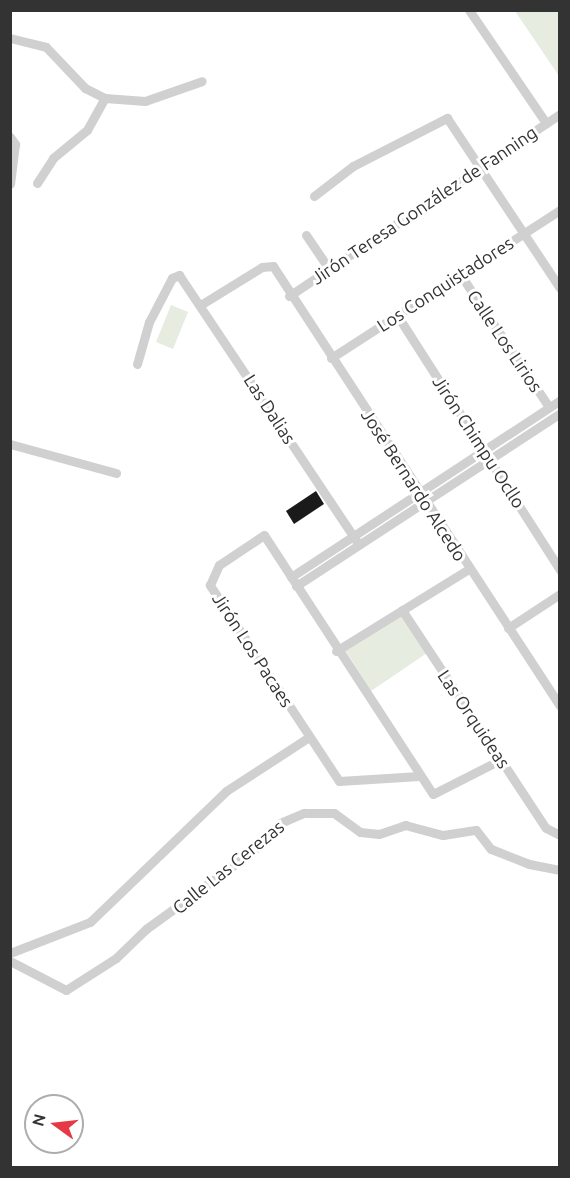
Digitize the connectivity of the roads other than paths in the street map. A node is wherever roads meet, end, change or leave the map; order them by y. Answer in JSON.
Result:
{"nodes":[{"id":1,"x":469,"y":10,"type":"edge"},
{"id":2,"x":10,"y":38,"type":"edge"},
{"id":3,"x":202,"y":81,"type":"dead end"},
{"id":4,"x":105,"y":98,"type":"junction"},
{"id":5,"x":560,"y":114,"type":"edge"},
{"id":6,"x":546,"y":123,"type":"junction"},
{"id":7,"x":10,"y":137,"type":"edge"},
{"id":8,"x":481,"y":167,"type":"junction"},
{"id":9,"x":37,"y":183,"type":"dead end"},
{"id":10,"x":10,"y":184,"type":"edge"},
{"id":11,"x":314,"y":196,"type":"dead end"},
{"id":12,"x":560,"y":210,"type":"edge"},
{"id":13,"x":524,"y":233,"type":"junction"},
{"id":14,"x":306,"y":235,"type":"dead end"},
{"id":15,"x":329,"y":269,"type":"junction"},
{"id":16,"x":460,"y":274,"type":"junction"},
{"id":17,"x":560,"y":288,"type":"edge"},
{"id":18,"x":289,"y":296,"type":"junction"},
{"id":19,"x":201,"y":304,"type":"junction"},
{"id":20,"x":397,"y":315,"type":"junction"},
{"id":21,"x":331,"y":358,"type":"junction"},
{"id":22,"x":137,"y":364,"type":"dead end"},
{"id":23,"x":560,"y":400,"type":"edge"},
{"id":24,"x":549,"y":407,"type":"junction"},
{"id":25,"x":560,"y":413,"type":"edge"},
{"id":26,"x":10,"y":444,"type":"edge"},
{"id":27,"x":485,"y":449,"type":"junction"},
{"id":28,"x":491,"y":459,"type":"junction"},
{"id":29,"x":116,"y":473,"type":"dead end"},
{"id":30,"x":421,"y":492,"type":"junction"},
{"id":31,"x":426,"y":501,"type":"junction"},
{"id":32,"x":353,"y":536,"type":"junction"},
{"id":33,"x":359,"y":545,"type":"junction"},
{"id":34,"x":469,"y":568,"type":"junction"},
{"id":35,"x":560,"y":570,"type":"edge"},
{"id":36,"x":291,"y":577,"type":"junction"},
{"id":37,"x":296,"y":586,"type":"junction"},
{"id":38,"x":560,"y":594,"type":"edge"},
{"id":39,"x":402,"y":610,"type":"junction"},
{"id":40,"x":508,"y":628,"type":"junction"},
{"id":41,"x":336,"y":651,"type":"junction"},
{"id":42,"x":555,"y":691,"type":"edge"},
{"id":43,"x":560,"y":706,"type":"edge"},
{"id":44,"x":309,"y":737,"type":"junction"},
{"id":45,"x":500,"y":760,"type":"junction"},
{"id":46,"x":419,"y":776,"type":"junction"},
{"id":47,"x":560,"y":835,"type":"edge"},
{"id":48,"x":560,"y":870,"type":"edge"},
{"id":49,"x":10,"y":952,"type":"edge"},
{"id":50,"x":10,"y":960,"type":"edge"}],
"edges":[{"from":1,"to":6,"type":"street"},
{"from":2,"to":4,"type":"street"},
{"from":3,"to":4,"type":"street"},
{"from":4,"to":9,"type":"street"},
{"from":5,"to":6,"type":"street","name":"Jirón Teresa González de Fanning"},
{"from":6,"to":8,"type":"street","name":"Jirón Teresa González de Fanning"},
{"from":7,"to":10,"type":"street"},
{"from":8,"to":11,"type":"street"},
{"from":8,"to":13,"type":"street"},
{"from":8,"to":15,"type":"street","name":"Jirón Teresa González de Fanning"},
{"from":12,"to":13,"type":"street","name":"Los Conquistadores"},
{"from":13,"to":16,"type":"street","name":"Los Conquistadores"},
{"from":13,"to":17,"type":"street"},
{"from":14,"to":15,"type":"street"},
{"from":15,"to":18,"type":"street","name":"Jirón Teresa González de Fanning"},
{"from":16,"to":20,"type":"street","name":"Los Conquistadores"},
{"from":16,"to":24,"type":"street","name":"Calle Los Lirios"},
{"from":18,"to":19,"type":"street","name":"José Bernardo Alcedo"},
{"from":18,"to":21,"type":"street","name":"José Bernardo Alcedo"},
{"from":19,"to":22,"type":"street","name":"Las Dalias"},
{"from":19,"to":32,"type":"street","name":"Las Dalias"},
{"from":20,"to":21,"type":"street","name":"Los Conquistadores"},
{"from":20,"to":27,"type":"street","name":"Jirón Chimpu Ocllo"},
{"from":21,"to":30,"type":"street","name":"José Bernardo Alcedo"},
{"from":23,"to":24,"type":"street"},
{"from":24,"to":27,"type":"street"},
{"from":25,"to":28,"type":"street"},
{"from":26,"to":29,"type":"street"},
{"from":27,"to":28,"type":"street","name":"Jirón Chimpu Ocllo"},
{"from":27,"to":30,"type":"street"},
{"from":28,"to":31,"type":"street"},
{"from":28,"to":35,"type":"street","name":"Jirón Chimpu Ocllo"},
{"from":30,"to":31,"type":"street","name":"José Bernardo Alcedo"},
{"from":30,"to":32,"type":"street"},
{"from":31,"to":33,"type":"street"},
{"from":31,"to":34,"type":"street","name":"José Bernardo Alcedo"},
{"from":32,"to":33,"type":"street","name":"Las Dalias"},
{"from":32,"to":36,"type":"street"},
{"from":33,"to":37,"type":"street"},
{"from":34,"to":39,"type":"street"},
{"from":34,"to":40,"type":"street","name":"José Bernardo Alcedo"},
{"from":36,"to":37,"type":"street"},
{"from":36,"to":44,"type":"street","name":"Jirón Los Pacaes"},
{"from":37,"to":41,"type":"street"},
{"from":38,"to":40,"type":"street"},
{"from":39,"to":41,"type":"street"},
{"from":39,"to":45,"type":"street","name":"Las Orquideas"},
{"from":40,"to":42,"type":"street","name":"José Bernardo Alcedo"},
{"from":41,"to":46,"type":"street"},
{"from":42,"to":43,"type":"street","name":"José Bernardo Alcedo"},
{"from":44,"to":46,"type":"street","name":"Jirón Los Pacaes"},
{"from":44,"to":49,"type":"street"},
{"from":45,"to":46,"type":"street"},
{"from":45,"to":47,"type":"street","name":"Las Orquideas"},
{"from":48,"to":50,"type":"street","name":"Calle Las Cerezas"}]}
